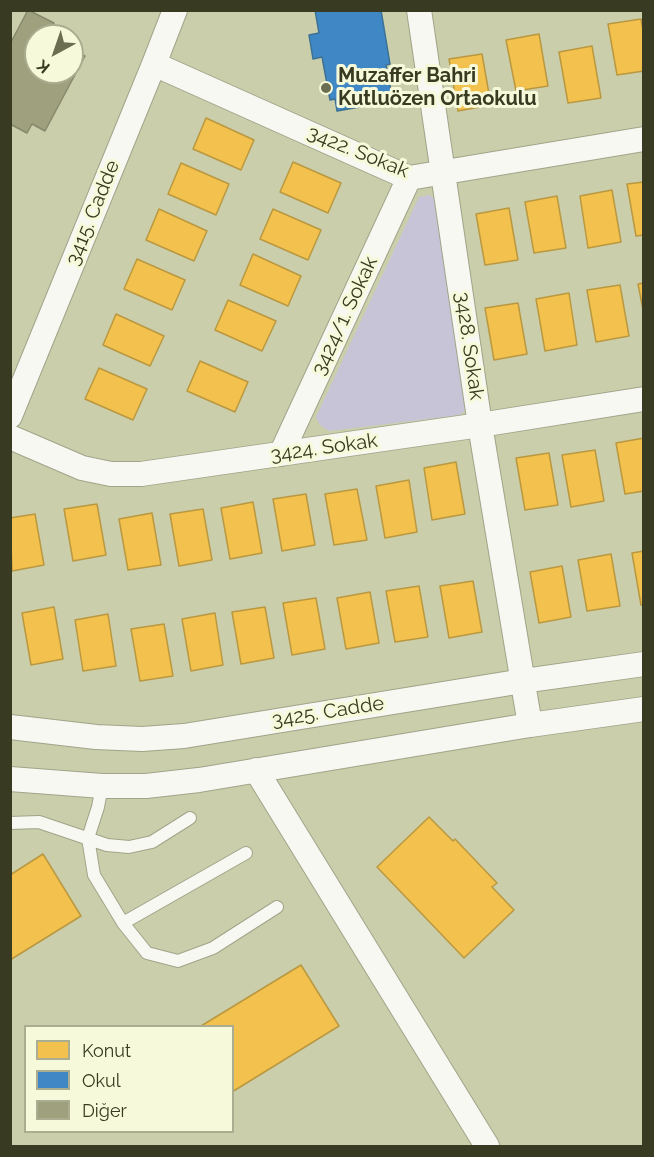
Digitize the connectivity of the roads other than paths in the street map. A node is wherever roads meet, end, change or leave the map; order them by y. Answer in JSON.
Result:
{"nodes":[{"id":1,"x":419,"y":10,"type":"edge"},
{"id":2,"x":173,"y":11,"type":"edge"},
{"id":3,"x":154,"y":64,"type":"junction"},
{"id":4,"x":644,"y":139,"type":"edge"},
{"id":5,"x":443,"y":172,"type":"junction"},
{"id":6,"x":409,"y":178,"type":"junction"},
{"id":7,"x":644,"y":399,"type":"edge"},
{"id":8,"x":10,"y":416,"type":"edge"},
{"id":9,"x":480,"y":425,"type":"junction"},
{"id":10,"x":10,"y":436,"type":"edge"},
{"id":11,"x":281,"y":454,"type":"junction"},
{"id":12,"x":644,"y":664,"type":"edge"},
{"id":13,"x":523,"y":681,"type":"junction"},
{"id":14,"x":644,"y":709,"type":"edge"},
{"id":15,"x":530,"y":725,"type":"junction"},
{"id":16,"x":10,"y":727,"type":"edge"},
{"id":17,"x":256,"y":770,"type":"junction"},
{"id":18,"x":10,"y":779,"type":"edge"},
{"id":19,"x":102,"y":786,"type":"junction"},
{"id":20,"x":190,"y":818,"type":"dead end"},
{"id":21,"x":10,"y":823,"type":"edge"},
{"id":22,"x":88,"y":838,"type":"junction"},
{"id":23,"x":246,"y":853,"type":"dead end"},
{"id":24,"x":278,"y":907,"type":"dead end"},
{"id":25,"x":123,"y":923,"type":"junction"},
{"id":26,"x":487,"y":1146,"type":"edge"}],
"edges":[{"from":1,"to":5,"type":"street","name":"3428. Sokak"},
{"from":2,"to":3,"type":"street","name":"3415. Cadde"},
{"from":3,"to":6,"type":"street","name":"3422. Sokak"},
{"from":3,"to":8,"type":"street","name":"3415. Cadde"},
{"from":4,"to":5,"type":"street","name":"3422. Sokak"},
{"from":5,"to":6,"type":"street","name":"3422. Sokak"},
{"from":5,"to":9,"type":"street","name":"3428. Sokak"},
{"from":6,"to":11,"type":"street","name":"3424/1. Sokak"},
{"from":7,"to":9,"type":"street","name":"3424. Sokak"},
{"from":9,"to":11,"type":"street","name":"3424. Sokak"},
{"from":9,"to":13,"type":"street","name":"3428. Sokak"},
{"from":10,"to":11,"type":"street","name":"3424. Sokak"},
{"from":12,"to":13,"type":"street","name":"3425. Cadde"},
{"from":13,"to":15,"type":"street","name":"3428. Sokak"},
{"from":13,"to":16,"type":"street","name":"3425. Cadde"},
{"from":14,"to":15,"type":"street"},
{"from":15,"to":17,"type":"street"},
{"from":17,"to":19,"type":"street"},
{"from":17,"to":26,"type":"street"},
{"from":18,"to":19,"type":"street"},
{"from":19,"to":22,"type":"lane"},
{"from":20,"to":22,"type":"lane"},
{"from":21,"to":22,"type":"lane"},
{"from":22,"to":25,"type":"lane"},
{"from":23,"to":25,"type":"lane"},
{"from":24,"to":25,"type":"lane"}]}
